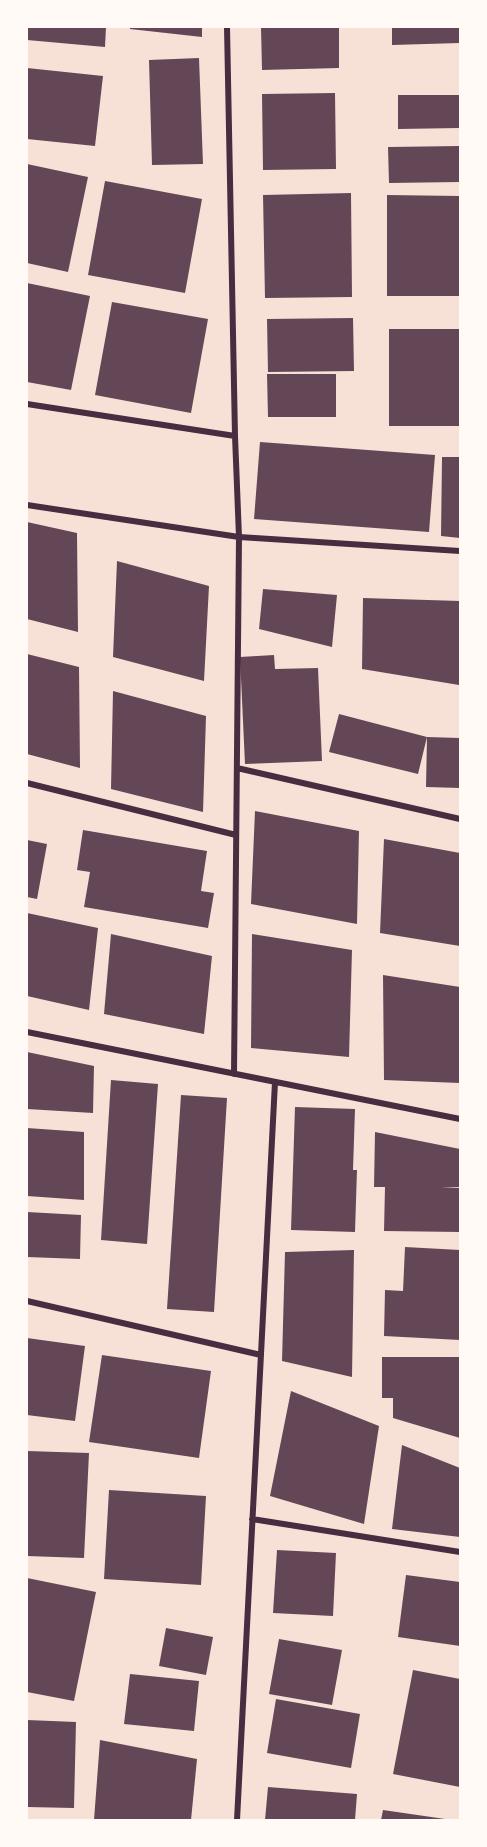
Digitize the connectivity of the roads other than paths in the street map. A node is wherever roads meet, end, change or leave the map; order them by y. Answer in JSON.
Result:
{"nodes":[{"id":1,"x":227,"y":27,"type":"edge"},
{"id":2,"x":27,"y":404,"type":"edge"},
{"id":3,"x":235,"y":436,"type":"junction"},
{"id":4,"x":27,"y":505,"type":"edge"},
{"id":5,"x":239,"y":537,"type":"junction"},
{"id":6,"x":460,"y":551,"type":"edge"},
{"id":7,"x":237,"y":768,"type":"junction"},
{"id":8,"x":27,"y":783,"type":"edge"},
{"id":9,"x":460,"y":819,"type":"edge"},
{"id":10,"x":236,"y":835,"type":"junction"},
{"id":11,"x":27,"y":1032,"type":"edge"},
{"id":12,"x":234,"y":1074,"type":"junction"},
{"id":13,"x":275,"y":1082,"type":"junction"},
{"id":14,"x":460,"y":1119,"type":"edge"},
{"id":15,"x":27,"y":1301,"type":"edge"},
{"id":16,"x":261,"y":1354,"type":"junction"},
{"id":17,"x":252,"y":1519,"type":"junction"},
{"id":18,"x":460,"y":1551,"type":"edge"},
{"id":19,"x":237,"y":1820,"type":"edge"}],
"edges":[{"from":1,"to":3,"type":"street"},
{"from":2,"to":3,"type":"street"},
{"from":3,"to":5,"type":"street"},
{"from":4,"to":5,"type":"street"},
{"from":5,"to":6,"type":"street"},
{"from":5,"to":7,"type":"street"},
{"from":7,"to":9,"type":"street"},
{"from":7,"to":10,"type":"street"},
{"from":8,"to":10,"type":"street"},
{"from":10,"to":12,"type":"street"},
{"from":11,"to":12,"type":"street"},
{"from":12,"to":13,"type":"street"},
{"from":13,"to":14,"type":"street"},
{"from":13,"to":16,"type":"street"},
{"from":15,"to":16,"type":"street"},
{"from":16,"to":17,"type":"street"},
{"from":17,"to":18,"type":"street"},
{"from":17,"to":19,"type":"street"}]}
